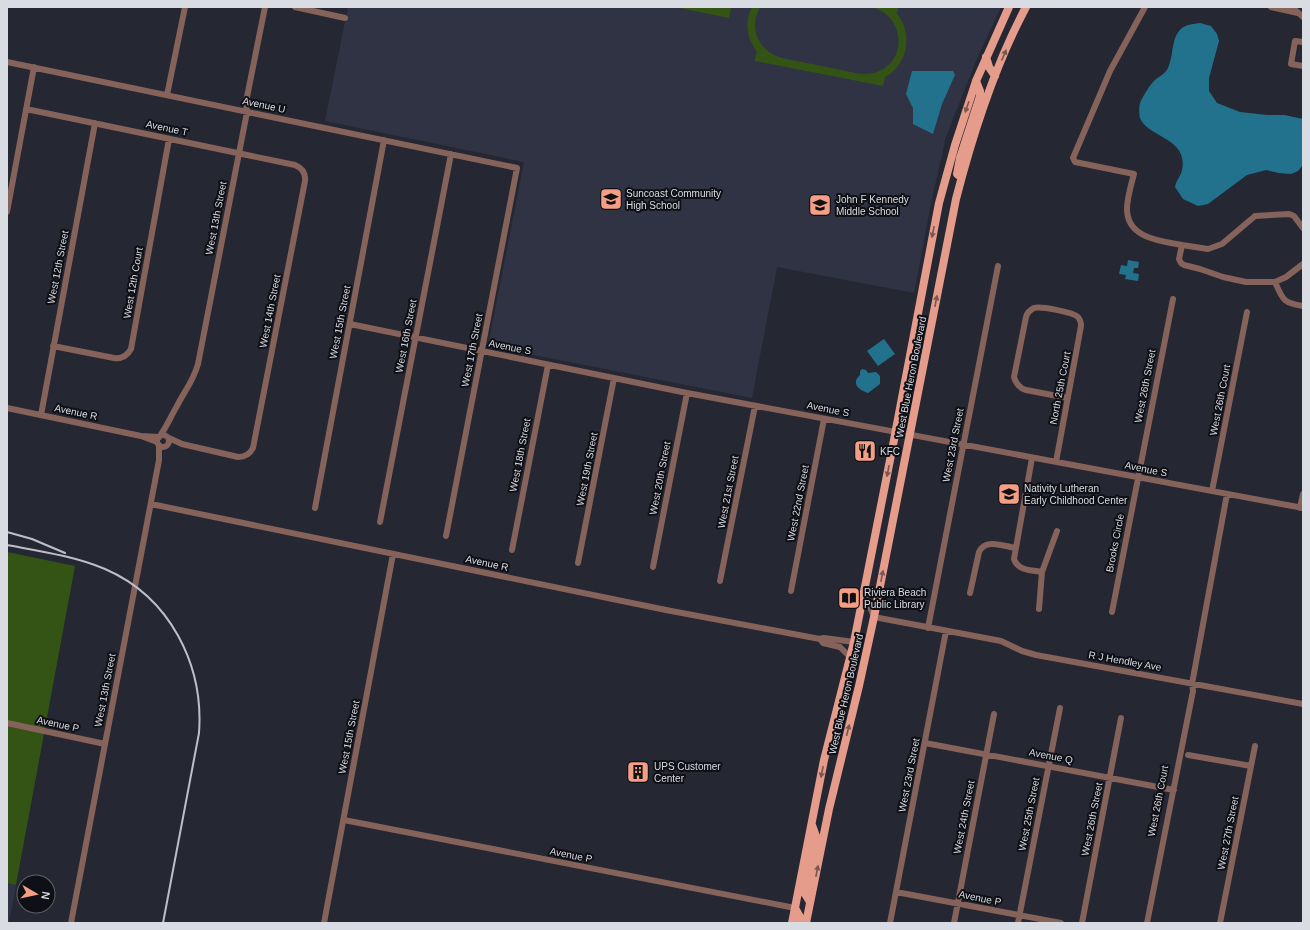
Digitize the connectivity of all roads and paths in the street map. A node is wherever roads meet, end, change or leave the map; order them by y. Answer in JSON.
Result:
{"nodes":[{"id":1,"x":184,"y":7,"type":"edge"},
{"id":2,"x":265,"y":7,"type":"edge"},
{"id":3,"x":295,"y":7,"type":"edge"},
{"id":4,"x":1009,"y":7,"type":"edge"},
{"id":5,"x":1026,"y":7,"type":"edge"},
{"id":6,"x":1146,"y":7,"type":"edge"},
{"id":7,"x":1271,"y":7,"type":"edge"},
{"id":8,"x":1297,"y":11,"type":"edge"},
{"id":9,"x":345,"y":18,"type":"dead end"},
{"id":10,"x":1303,"y":42,"type":"edge"},
{"id":11,"x":986,"y":58,"type":"junction"},
{"id":12,"x":7,"y":62,"type":"edge"},
{"id":13,"x":1303,"y":66,"type":"edge"},
{"id":14,"x":34,"y":67,"type":"junction"},
{"id":15,"x":995,"y":76,"type":"junction"},
{"id":16,"x":976,"y":81,"type":"junction"},
{"id":17,"x":167,"y":95,"type":"junction"},
{"id":18,"x":26,"y":109,"type":"junction"},
{"id":19,"x":247,"y":112,"type":"junction"},
{"id":20,"x":95,"y":123,"type":"junction"},
{"id":21,"x":169,"y":139,"type":"junction"},
{"id":22,"x":384,"y":140,"type":"junction"},
{"id":23,"x":239,"y":153,"type":"junction"},
{"id":24,"x":451,"y":154,"type":"junction"},
{"id":25,"x":517,"y":168,"type":"joint"},
{"id":26,"x":302,"y":170,"type":"joint"},
{"id":27,"x":961,"y":179,"type":"junction"},
{"id":28,"x":7,"y":212,"type":"edge"},
{"id":29,"x":1303,"y":228,"type":"edge"},
{"id":30,"x":1182,"y":245,"type":"junction"},
{"id":31,"x":1303,"y":264,"type":"edge"},
{"id":32,"x":998,"y":266,"type":"dead end"},
{"id":33,"x":1275,"y":282,"type":"junction"},
{"id":34,"x":1173,"y":299,"type":"dead end"},
{"id":35,"x":1303,"y":306,"type":"edge"},
{"id":36,"x":1247,"y":312,"type":"dead end"},
{"id":37,"x":350,"y":324,"type":"junction"},
{"id":38,"x":416,"y":338,"type":"junction"},
{"id":39,"x":54,"y":346,"type":"junction"},
{"id":40,"x":482,"y":351,"type":"junction"},
{"id":41,"x":548,"y":365,"type":"junction"},
{"id":42,"x":614,"y":378,"type":"junction"},
{"id":43,"x":686,"y":393,"type":"junction"},
{"id":44,"x":1068,"y":398,"type":"junction"},
{"id":45,"x":755,"y":406,"type":"junction"},
{"id":46,"x":7,"y":408,"type":"edge"},
{"id":47,"x":40,"y":415,"type":"junction"},
{"id":48,"x":824,"y":419,"type":"junction"},
{"id":49,"x":167,"y":426,"type":"junction"},
{"id":50,"x":895,"y":432,"type":"junction"},
{"id":51,"x":909,"y":435,"type":"junction"},
{"id":52,"x":168,"y":437,"type":"junction"},
{"id":53,"x":159,"y":440,"type":"junction"},
{"id":54,"x":182,"y":444,"type":"junction"},
{"id":55,"x":964,"y":445,"type":"junction"},
{"id":56,"x":167,"y":446,"type":"junction"},
{"id":57,"x":1032,"y":458,"type":"junction"},
{"id":58,"x":159,"y":460,"type":"junction"},
{"id":59,"x":1056,"y":462,"type":"junction"},
{"id":60,"x":1138,"y":477,"type":"junction"},
{"id":61,"x":1212,"y":491,"type":"junction"},
{"id":62,"x":1227,"y":494,"type":"junction"},
{"id":63,"x":1303,"y":494,"type":"edge"},
{"id":64,"x":151,"y":504,"type":"junction"},
{"id":65,"x":315,"y":508,"type":"dead end"},
{"id":66,"x":1302,"y":508,"type":"edge"},
{"id":67,"x":380,"y":522,"type":"dead end"},
{"id":68,"x":1057,"y":531,"type":"dead end"},
{"id":69,"x":446,"y":536,"type":"dead end"},
{"id":70,"x":1015,"y":548,"type":"junction"},
{"id":71,"x":512,"y":550,"type":"dead end"},
{"id":72,"x":393,"y":554,"type":"junction"},
{"id":73,"x":578,"y":563,"type":"dead end"},
{"id":74,"x":653,"y":567,"type":"dead end"},
{"id":75,"x":1042,"y":572,"type":"junction"},
{"id":76,"x":720,"y":581,"type":"dead end"},
{"id":77,"x":865,"y":584,"type":"junction"},
{"id":78,"x":791,"y":591,"type":"dead end"},
{"id":79,"x":970,"y":593,"type":"dead end"},
{"id":80,"x":1040,"y":609,"type":"dead end"},
{"id":81,"x":1112,"y":612,"type":"dead end"},
{"id":82,"x":874,"y":617,"type":"junction"},
{"id":83,"x":928,"y":628,"type":"junction"},
{"id":84,"x":946,"y":631,"type":"junction"},
{"id":85,"x":820,"y":639,"type":"junction"},
{"id":86,"x":854,"y":642,"type":"junction"},
{"id":87,"x":850,"y":657,"type":"junction"},
{"id":88,"x":1192,"y":684,"type":"junction"},
{"id":89,"x":1303,"y":704,"type":"edge"},
{"id":90,"x":1060,"y":708,"type":"dead end"},
{"id":91,"x":994,"y":714,"type":"dead end"},
{"id":92,"x":1121,"y":718,"type":"dead end"},
{"id":93,"x":7,"y":723,"type":"edge"},
{"id":94,"x":925,"y":743,"type":"junction"},
{"id":95,"x":105,"y":744,"type":"junction"},
{"id":96,"x":1255,"y":746,"type":"dead end"},
{"id":97,"x":986,"y":754,"type":"junction"},
{"id":98,"x":1188,"y":755,"type":"dead end"},
{"id":99,"x":1049,"y":766,"type":"junction"},
{"id":100,"x":1251,"y":766,"type":"junction"},
{"id":101,"x":1110,"y":777,"type":"junction"},
{"id":102,"x":1172,"y":789,"type":"junction"},
{"id":103,"x":344,"y":820,"type":"junction"},
{"id":104,"x":811,"y":825,"type":"junction"},
{"id":105,"x":896,"y":892,"type":"junction"},
{"id":106,"x":810,"y":902,"type":"junction"},
{"id":107,"x":958,"y":904,"type":"junction"},
{"id":108,"x":795,"y":908,"type":"junction"},
{"id":109,"x":1020,"y":915,"type":"junction"},
{"id":110,"x":71,"y":923,"type":"edge"},
{"id":111,"x":324,"y":923,"type":"edge"},
{"id":112,"x":792,"y":923,"type":"edge"},
{"id":113,"x":800,"y":923,"type":"edge"},
{"id":114,"x":806,"y":923,"type":"edge"},
{"id":115,"x":890,"y":923,"type":"edge"},
{"id":116,"x":954,"y":923,"type":"edge"},
{"id":117,"x":1018,"y":923,"type":"edge"},
{"id":118,"x":1061,"y":923,"type":"edge"},
{"id":119,"x":1082,"y":923,"type":"edge"},
{"id":120,"x":1144,"y":923,"type":"edge"},
{"id":121,"x":1147,"y":923,"type":"edge"},
{"id":122,"x":1220,"y":923,"type":"edge"}],
"edges":[{"from":1,"to":17,"type":"street"},
{"from":2,"to":19,"type":"street","name":"West 13th Street"},
{"from":3,"to":9,"type":"street"},
{"from":4,"to":11,"type":"main road","name":"West Blue Heron Boulevard"},
{"from":15,"to":5,"type":"main road","name":"West Blue Heron Boulevard","one_way":true},
{"from":6,"to":30,"type":"street"},
{"from":7,"to":8,"type":"street"},
{"from":10,"to":13,"type":"street"},
{"from":11,"to":15,"type":"main road"},
{"from":11,"to":16,"type":"main road","name":"West Blue Heron Boulevard"},
{"from":12,"to":14,"type":"street","name":"Avenue U"},
{"from":14,"to":17,"type":"street","name":"Avenue U"},
{"from":14,"to":18,"type":"street"},
{"from":15,"to":27,"type":"main road","name":"West Blue Heron Boulevard"},
{"from":16,"to":27,"type":"main road"},
{"from":16,"to":50,"type":"main road","name":"West Blue Heron Boulevard","one_way":true},
{"from":17,"to":19,"type":"street","name":"Avenue U"},
{"from":18,"to":20,"type":"street","name":"Avenue T"},
{"from":18,"to":28,"type":"street"},
{"from":19,"to":22,"type":"street","name":"Avenue U"},
{"from":19,"to":23,"type":"street","name":"West 13th Street"},
{"from":20,"to":21,"type":"street","name":"Avenue T"},
{"from":20,"to":39,"type":"street","name":"West 12th Street"},
{"from":21,"to":23,"type":"street","name":"Avenue T"},
{"from":21,"to":39,"type":"street","name":"West 12th Court"},
{"from":22,"to":24,"type":"street","name":"Avenue U"},
{"from":22,"to":37,"type":"street","name":"West 15th Street"},
{"from":23,"to":26,"type":"street","name":"Avenue T"},
{"from":23,"to":49,"type":"street","name":"West 13th Street"},
{"from":24,"to":25,"type":"street","name":"Avenue U"},
{"from":24,"to":38,"type":"street","name":"West 16th Street"},
{"from":25,"to":40,"type":"street","name":"West 17th Street"},
{"from":26,"to":54,"type":"street","name":"West 14th Street"},
{"from":51,"to":27,"type":"main road","name":"West Blue Heron Boulevard","one_way":true},
{"from":29,"to":30,"type":"street"},
{"from":30,"to":33,"type":"street"},
{"from":31,"to":33,"type":"street"},
{"from":32,"to":55,"type":"street","name":"West 23rd Street"},
{"from":33,"to":35,"type":"street"},
{"from":34,"to":60,"type":"street","name":"West 26th Street"},
{"from":36,"to":61,"type":"street","name":"West 26th Court"},
{"from":37,"to":38,"type":"street","name":"Avenue S"},
{"from":37,"to":65,"type":"street","name":"West 15th Street"},
{"from":38,"to":40,"type":"street","name":"Avenue S"},
{"from":38,"to":67,"type":"street","name":"West 16th Street"},
{"from":39,"to":47,"type":"street","name":"West 12th Street"},
{"from":40,"to":41,"type":"street","name":"Avenue S"},
{"from":40,"to":69,"type":"street","name":"West 17th Street"},
{"from":41,"to":42,"type":"street","name":"Avenue S"},
{"from":41,"to":71,"type":"street","name":"West 18th Street"},
{"from":42,"to":43,"type":"street","name":"Avenue S"},
{"from":42,"to":73,"type":"street","name":"West 19th Street"},
{"from":43,"to":45,"type":"street","name":"Avenue S"},
{"from":43,"to":74,"type":"street","name":"West 20th Street"},
{"from":44,"to":44,"type":"street","name":"North 25th Court"},
{"from":44,"to":59,"type":"street","name":"North 25th Court"},
{"from":45,"to":48,"type":"street","name":"Avenue S"},
{"from":45,"to":76,"type":"street","name":"West 21st Street"},
{"from":46,"to":47,"type":"street","name":"Avenue R"},
{"from":47,"to":53,"type":"street","name":"Avenue R"},
{"from":48,"to":50,"type":"street","name":"Avenue S"},
{"from":48,"to":78,"type":"street","name":"West 22nd Street"},
{"from":49,"to":52,"type":"street","name":"West 13th Street"},
{"from":49,"to":53,"type":"street","name":"West 13th Street"},
{"from":50,"to":51,"type":"street","name":"Avenue S"},
{"from":50,"to":77,"type":"main road","name":"West Blue Heron Boulevard","one_way":true},
{"from":51,"to":55,"type":"street","name":"Avenue S"},
{"from":82,"to":51,"type":"main road","name":"West Blue Heron Boulevard","one_way":true},
{"from":52,"to":53,"type":"street"},
{"from":52,"to":54,"type":"street"},
{"from":52,"to":56,"type":"street"},
{"from":53,"to":56,"type":"street"},
{"from":53,"to":58,"type":"street","name":"West 13th Street"},
{"from":54,"to":56,"type":"street"},
{"from":55,"to":57,"type":"street","name":"Avenue S"},
{"from":55,"to":83,"type":"street","name":"West 23rd Street"},
{"from":56,"to":58,"type":"street","name":"West 13th Street"},
{"from":57,"to":59,"type":"street","name":"Avenue S"},
{"from":57,"to":70,"type":"street"},
{"from":58,"to":64,"type":"street","name":"West 13th Street"},
{"from":59,"to":60,"type":"street","name":"Avenue S"},
{"from":60,"to":61,"type":"street","name":"Avenue S"},
{"from":60,"to":81,"type":"street","name":"Brooks Circle"},
{"from":61,"to":62,"type":"street","name":"Avenue S"},
{"from":62,"to":66,"type":"street","name":"Avenue S"},
{"from":62,"to":88,"type":"street","name":"West 26th Court"},
{"from":63,"to":66,"type":"street"},
{"from":64,"to":72,"type":"street","name":"Avenue R"},
{"from":64,"to":95,"type":"street","name":"West 13th Street"},
{"from":68,"to":75,"type":"street"},
{"from":70,"to":75,"type":"street"},
{"from":70,"to":79,"type":"street"},
{"from":72,"to":85,"type":"street","name":"Avenue R"},
{"from":72,"to":103,"type":"street","name":"West 15th Street"},
{"from":75,"to":80,"type":"street"},
{"from":77,"to":82,"type":"street"},
{"from":77,"to":86,"type":"main road","name":"West Blue Heron Boulevard"},
{"from":82,"to":83,"type":"street"},
{"from":106,"to":82,"type":"main road","name":"West Blue Heron Boulevard","one_way":true},
{"from":83,"to":84,"type":"street"},
{"from":84,"to":88,"type":"street","name":"R J Hendley Ave"},
{"from":84,"to":94,"type":"street","name":"West 23rd Street"},
{"from":85,"to":86,"type":"street","name":"Avenue R"},
{"from":85,"to":87,"type":"street","name":"Avenue R"},
{"from":86,"to":87,"type":"main road","name":"West Blue Heron Boulevard"},
{"from":87,"to":104,"type":"main road","name":"West Blue Heron Boulevard","one_way":true},
{"from":88,"to":89,"type":"street","name":"R J Hendley Ave"},
{"from":88,"to":102,"type":"street","name":"West 26th Court"},
{"from":90,"to":99,"type":"street","name":"West 25th Street"},
{"from":91,"to":97,"type":"street","name":"West 24th Street"},
{"from":92,"to":101,"type":"street","name":"West 26th Street"},
{"from":93,"to":95,"type":"street","name":"Avenue P"},
{"from":94,"to":97,"type":"street","name":"Avenue Q"},
{"from":94,"to":105,"type":"street","name":"West 23rd Street"},
{"from":95,"to":110,"type":"street","name":"West 13th Street"},
{"from":96,"to":100,"type":"street","name":"West 27th Street"},
{"from":97,"to":99,"type":"street","name":"Avenue Q"},
{"from":97,"to":107,"type":"street","name":"West 24th Street"},
{"from":98,"to":100,"type":"street"},
{"from":99,"to":101,"type":"street","name":"Avenue Q"},
{"from":99,"to":109,"type":"street","name":"West 25th Street"},
{"from":100,"to":122,"type":"street","name":"West 27th Street"},
{"from":101,"to":102,"type":"street","name":"Avenue Q"},
{"from":101,"to":119,"type":"street","name":"West 26th Street"},
{"from":102,"to":120,"type":"street","name":"West 26th Court"},
{"from":102,"to":121,"type":"street","name":"West 26th Court"},
{"from":103,"to":108,"type":"street","name":"Avenue P"},
{"from":103,"to":111,"type":"street","name":"West 15th Street"},
{"from":104,"to":106,"type":"main road"},
{"from":104,"to":108,"type":"main road","name":"West Blue Heron Boulevard"},
{"from":105,"to":107,"type":"street","name":"Avenue P"},
{"from":105,"to":115,"type":"street","name":"West 23rd Street"},
{"from":106,"to":114,"type":"main road","name":"West Blue Heron Boulevard"},
{"from":107,"to":109,"type":"street","name":"Avenue P"},
{"from":107,"to":116,"type":"street","name":"West 24th Street"},
{"from":108,"to":112,"type":"main road","name":"West Blue Heron Boulevard"},
{"from":108,"to":113,"type":"main road"},
{"from":109,"to":117,"type":"street","name":"West 25th Street"},
{"from":109,"to":118,"type":"street","name":"Avenue P"}]}
